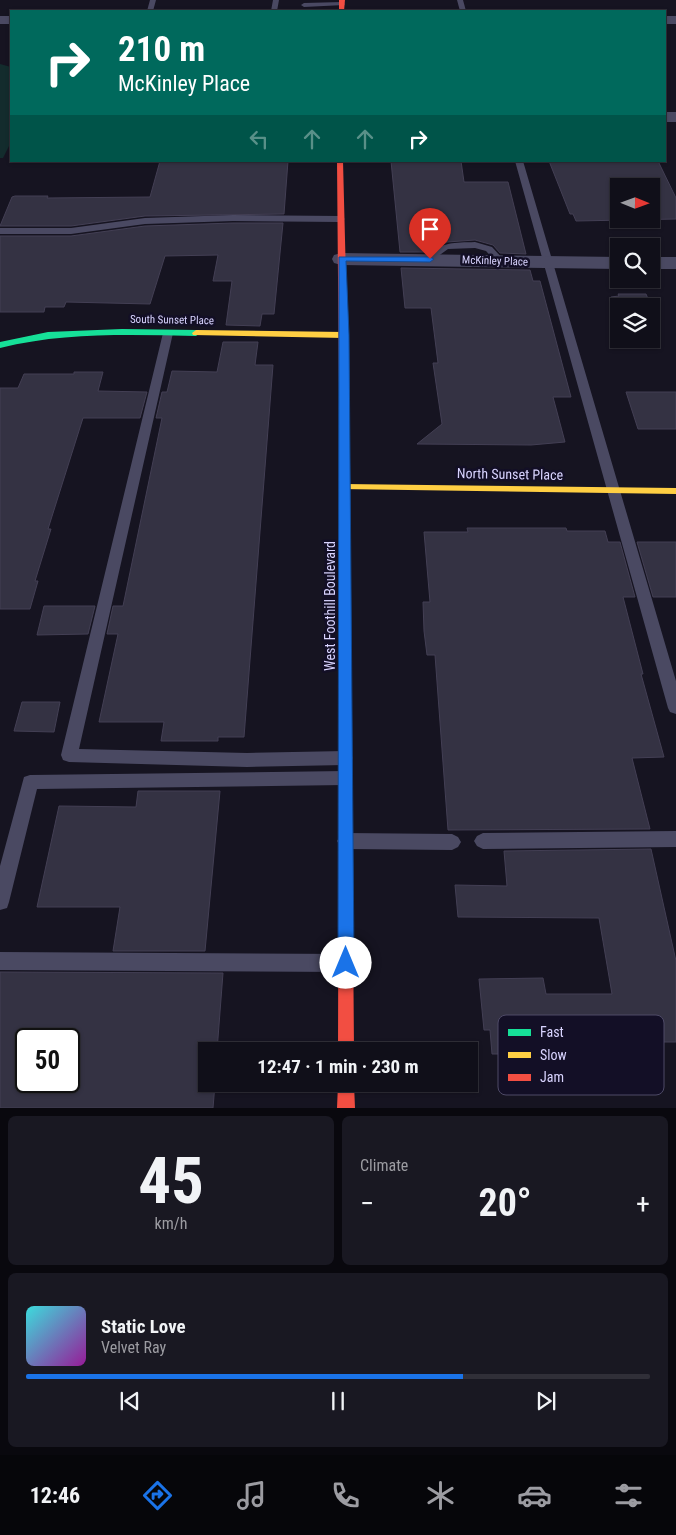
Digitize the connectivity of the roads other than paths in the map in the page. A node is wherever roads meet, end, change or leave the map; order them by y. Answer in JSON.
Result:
{"nodes":[{"id":1,"x":285,"y":4,"type":"dead end"},
{"id":2,"x":304,"y":4,"type":"dead end"},
{"id":3,"x":275,"y":5,"type":"edge"},
{"id":4,"x":342,"y":5,"type":"edge"},
{"id":5,"x":340,"y":162,"type":"edge"},
{"id":6,"x":519,"y":162,"type":"edge"},
{"id":7,"x":340,"y":219,"type":"junction"},
{"id":8,"x":0,"y":231,"type":"edge"},
{"id":9,"x":342,"y":258,"type":"junction"},
{"id":10,"x":548,"y":263,"type":"junction"},
{"id":11,"x":610,"y":263,"type":"edge"},
{"id":12,"x":660,"y":263,"type":"edge"},
{"id":13,"x":676,"y":263,"type":"edge"},
{"id":14,"x":168,"y":333,"type":"junction"},
{"id":15,"x":344,"y":335,"type":"junction"},
{"id":16,"x":0,"y":345,"type":"edge"},
{"id":17,"x":344,"y":487,"type":"junction"},
{"id":18,"x":613,"y":491,"type":"junction"},
{"id":19,"x":676,"y":491,"type":"edge"},
{"id":20,"x":676,"y":708,"type":"edge"},
{"id":21,"x":345,"y":758,"type":"junction"},
{"id":22,"x":345,"y":778,"type":"junction"},
{"id":23,"x":676,"y":839,"type":"edge"},
{"id":24,"x":346,"y":842,"type":"junction"},
{"id":25,"x":452,"y":842,"type":"dead end"},
{"id":26,"x":483,"y":842,"type":"dead end"},
{"id":27,"x":0,"y":902,"type":"edge"},
{"id":28,"x":0,"y":961,"type":"edge"},
{"id":29,"x":346,"y":963,"type":"junction"},
{"id":30,"x":346,"y":1042,"type":"edge"},
{"id":31,"x":346,"y":1092,"type":"edge"},
{"id":32,"x":346,"y":1108,"type":"edge"}],
"edges":[{"from":1,"to":3,"type":"lane"},
{"from":2,"to":4,"type":"lane"},
{"from":5,"to":7,"type":"main road","name":"West Foothill Boulevard"},
{"from":6,"to":10,"type":"lane"},
{"from":7,"to":8,"type":"lane"},
{"from":7,"to":9,"type":"main road","name":"West Foothill Boulevard"},
{"from":9,"to":10,"type":"street","name":"McKinley Place"},
{"from":9,"to":15,"type":"main road","name":"West Foothill Boulevard"},
{"from":10,"to":11,"type":"street","name":"McKinley Place"},
{"from":10,"to":18,"type":"lane"},
{"from":12,"to":13,"type":"street"},
{"from":14,"to":15,"type":"main road","name":"South Sunset Place"},
{"from":14,"to":16,"type":"main road","name":"South Sunset Place"},
{"from":14,"to":21,"type":"lane"},
{"from":15,"to":17,"type":"main road","name":"West Foothill Boulevard"},
{"from":17,"to":18,"type":"main road","name":"North Sunset Place"},
{"from":17,"to":21,"type":"main road","name":"West Foothill Boulevard"},
{"from":18,"to":19,"type":"main road","name":"North Sunset Place"},
{"from":18,"to":20,"type":"lane"},
{"from":21,"to":22,"type":"main road","name":"West Foothill Boulevard"},
{"from":22,"to":24,"type":"main road","name":"West Foothill Boulevard"},
{"from":22,"to":27,"type":"lane"},
{"from":23,"to":26,"type":"lane"},
{"from":24,"to":25,"type":"lane"},
{"from":24,"to":29,"type":"main road","name":"West Foothill Boulevard"},
{"from":28,"to":29,"type":"lane"},
{"from":29,"to":30,"type":"main road","name":"West Foothill Boulevard"},
{"from":31,"to":32,"type":"main road"}]}
